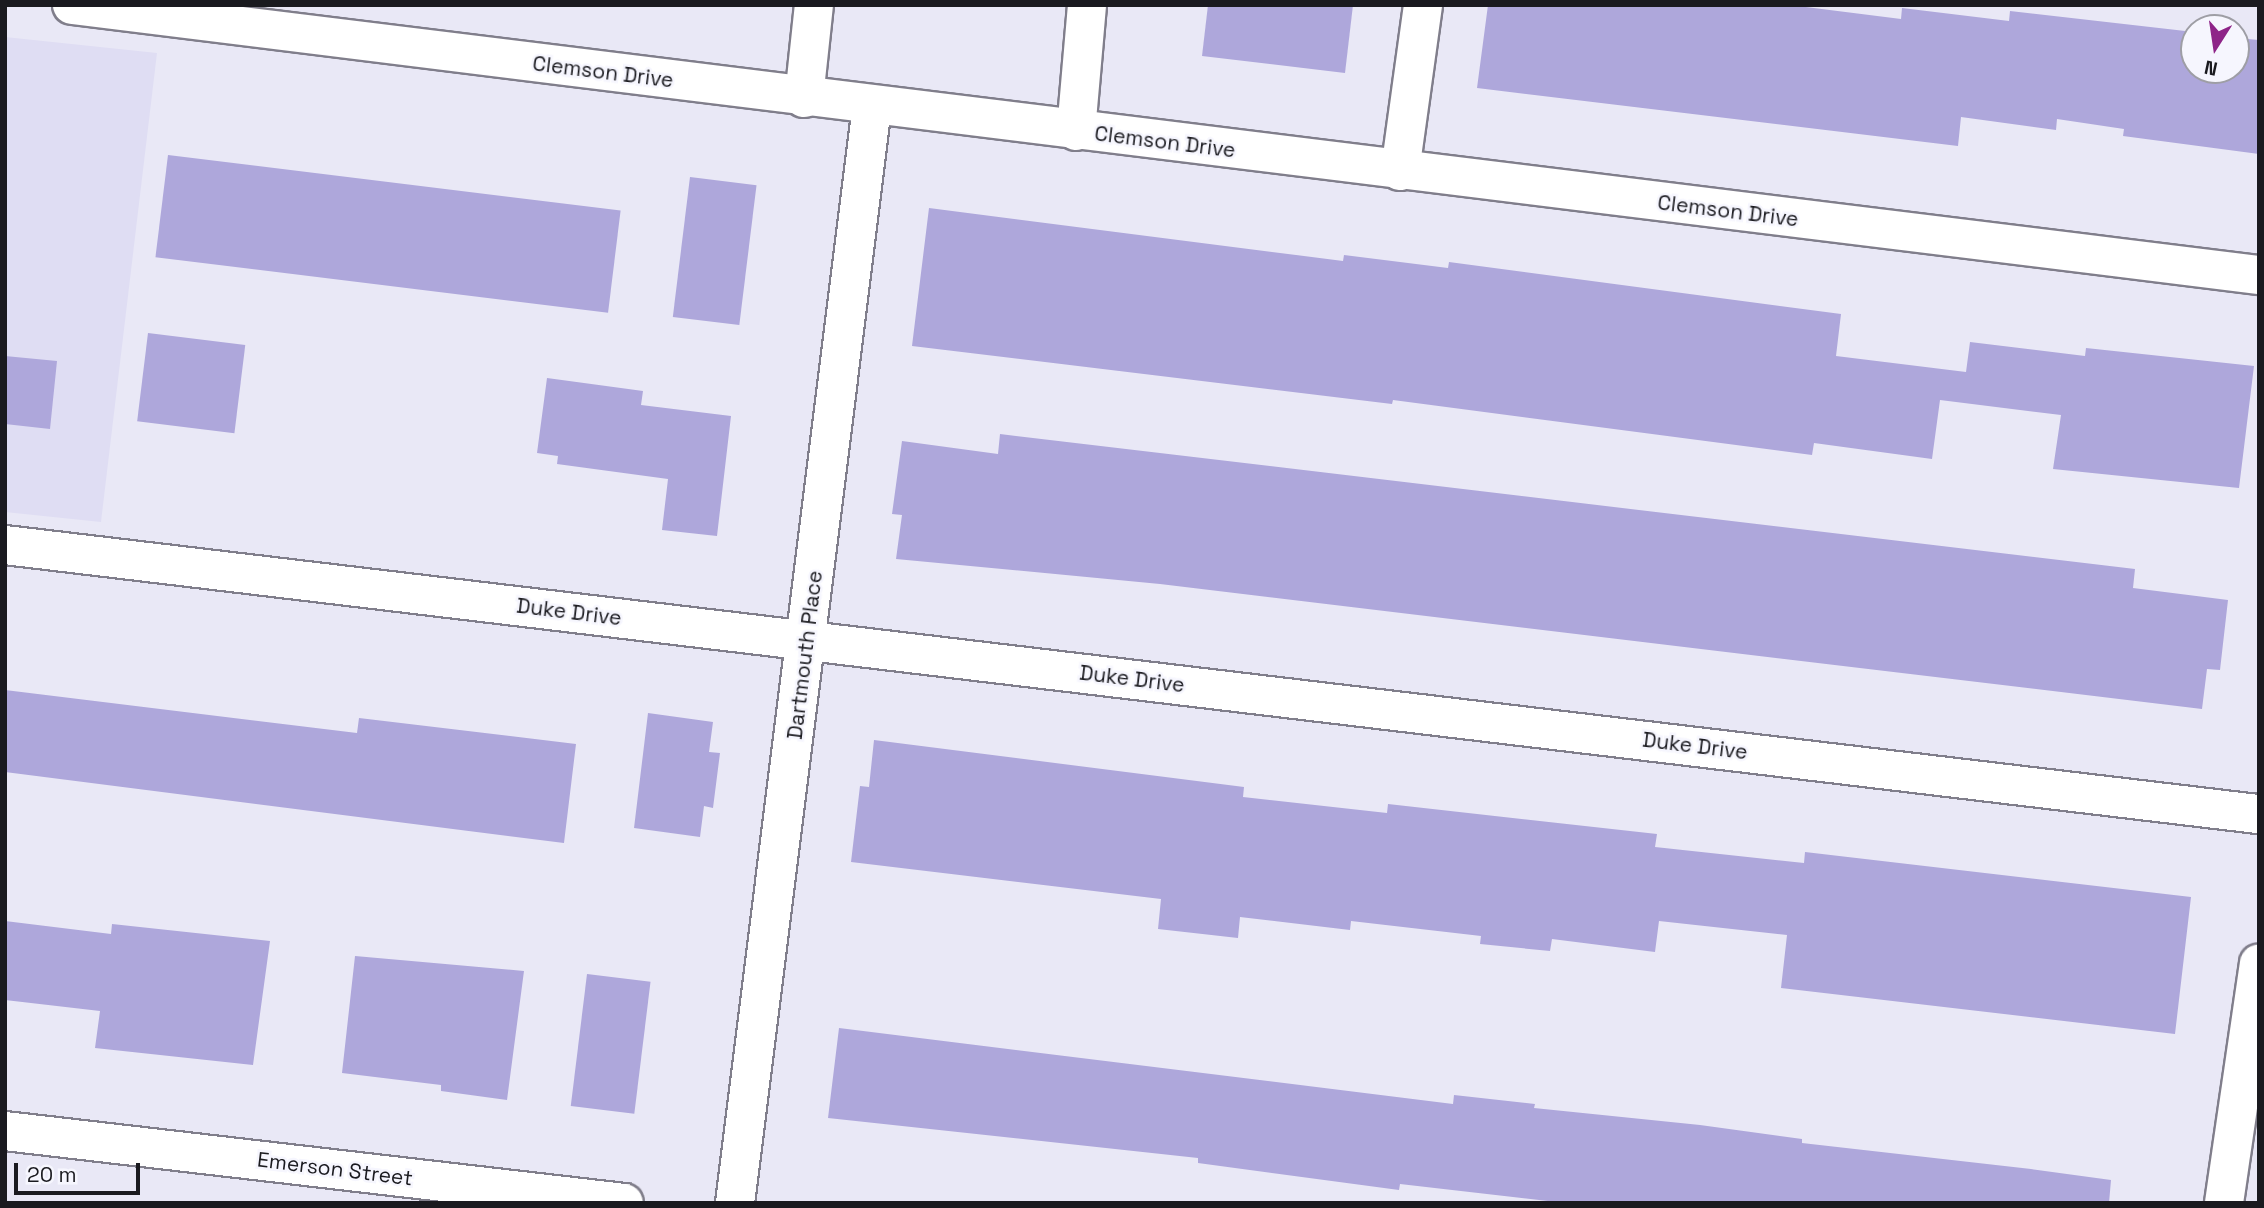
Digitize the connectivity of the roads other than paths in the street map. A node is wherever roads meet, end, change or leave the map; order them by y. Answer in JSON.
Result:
{"nodes":[{"id":1,"x":72,"y":5,"type":"edge"},
{"id":2,"x":814,"y":5,"type":"edge"},
{"id":3,"x":1087,"y":5,"type":"edge"},
{"id":4,"x":1423,"y":5,"type":"edge"},
{"id":5,"x":206,"y":14,"type":"edge"},
{"id":6,"x":309,"y":20,"type":"edge"},
{"id":7,"x":804,"y":98,"type":"junction"},
{"id":8,"x":872,"y":106,"type":"junction"},
{"id":9,"x":1076,"y":131,"type":"junction"},
{"id":10,"x":1400,"y":171,"type":"junction"},
{"id":11,"x":2259,"y":275,"type":"edge"},
{"id":12,"x":5,"y":545,"type":"edge"},
{"id":13,"x":807,"y":640,"type":"junction"},
{"id":14,"x":2259,"y":814,"type":"edge"},
{"id":15,"x":2259,"y":964,"type":"edge"},
{"id":16,"x":5,"y":1131,"type":"edge"},
{"id":17,"x":624,"y":1203,"type":"edge"},
{"id":18,"x":735,"y":1203,"type":"edge"},
{"id":19,"x":2224,"y":1203,"type":"edge"}],
"edges":[{"from":1,"to":5,"type":"street","name":"Clemson Drive"},
{"from":2,"to":7,"type":"street"},
{"from":3,"to":9,"type":"street"},
{"from":4,"to":10,"type":"street"},
{"from":5,"to":6,"type":"street","name":"Clemson Drive"},
{"from":6,"to":7,"type":"street","name":"Clemson Drive"},
{"from":7,"to":8,"type":"street","name":"Clemson Drive"},
{"from":8,"to":9,"type":"street","name":"Clemson Drive"},
{"from":8,"to":13,"type":"street","name":"Dartmouth Place"},
{"from":9,"to":10,"type":"street","name":"Clemson Drive"},
{"from":10,"to":11,"type":"street","name":"Clemson Drive"},
{"from":12,"to":13,"type":"street","name":"Duke Drive"},
{"from":13,"to":14,"type":"street","name":"Duke Drive"},
{"from":13,"to":18,"type":"street","name":"Dartmouth Place"},
{"from":15,"to":19,"type":"street"},
{"from":16,"to":17,"type":"street","name":"Emerson Street"}]}
